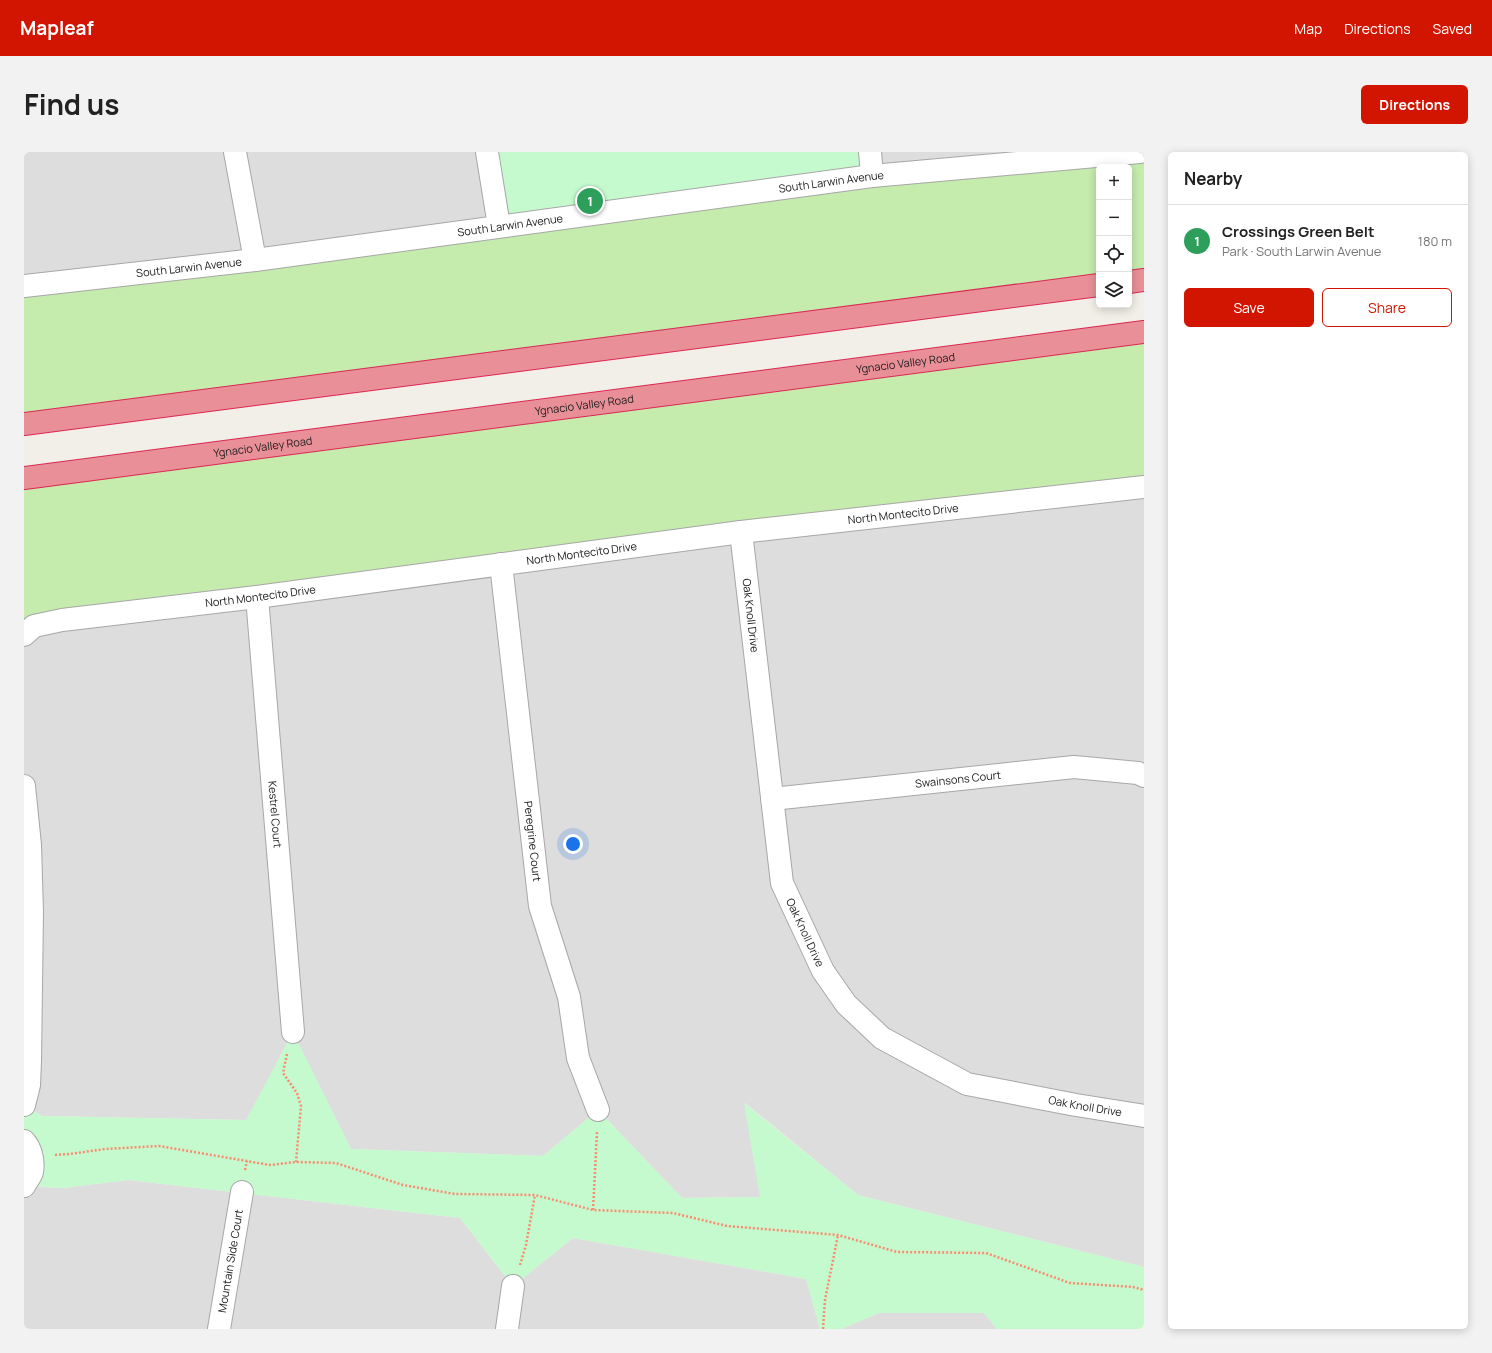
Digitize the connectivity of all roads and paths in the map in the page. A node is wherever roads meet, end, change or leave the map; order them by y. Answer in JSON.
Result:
{"nodes":[{"id":1,"x":235,"y":152,"type":"edge"},
{"id":2,"x":487,"y":152,"type":"edge"},
{"id":3,"x":870,"y":152,"type":"edge"},
{"id":4,"x":1128,"y":153,"type":"edge"},
{"id":5,"x":872,"y":176,"type":"junction"},
{"id":6,"x":499,"y":226,"type":"junction"},
{"id":7,"x":255,"y":260,"type":"junction"},
{"id":8,"x":1144,"y":280,"type":"edge"},
{"id":9,"x":1132,"y":282,"type":"edge"},
{"id":10,"x":1096,"y":285,"type":"edge"},
{"id":11,"x":24,"y":286,"type":"edge"},
{"id":12,"x":1144,"y":332,"type":"edge"},
{"id":13,"x":24,"y":424,"type":"edge"},
{"id":14,"x":24,"y":478,"type":"edge"},
{"id":15,"x":1144,"y":486,"type":"edge"},
{"id":16,"x":741,"y":532,"type":"junction"},
{"id":17,"x":501,"y":564,"type":"junction"},
{"id":18,"x":257,"y":597,"type":"junction"},
{"id":19,"x":24,"y":635,"type":"edge"},
{"id":20,"x":1144,"y":776,"type":"edge"},
{"id":21,"x":24,"y":786,"type":"edge"},
{"id":22,"x":772,"y":799,"type":"junction"},
{"id":23,"x":293,"y":1032,"type":"joint"},
{"id":24,"x":24,"y":1105,"type":"edge"},
{"id":25,"x":598,"y":1110,"type":"dead end"},
{"id":26,"x":1144,"y":1116,"type":"edge"},
{"id":27,"x":28,"y":1148,"type":"edge"},
{"id":28,"x":596,"y":1152,"type":"dead end"},
{"id":29,"x":296,"y":1162,"type":"junction"},
{"id":30,"x":24,"y":1186,"type":"edge"},
{"id":31,"x":242,"y":1192,"type":"dead end"},
{"id":32,"x":535,"y":1195,"type":"junction"},
{"id":33,"x":593,"y":1210,"type":"junction"},
{"id":34,"x":838,"y":1235,"type":"junction"},
{"id":35,"x":526,"y":1245,"type":"dead end"},
{"id":36,"x":513,"y":1286,"type":"dead end"},
{"id":37,"x":1144,"y":1290,"type":"edge"},
{"id":38,"x":219,"y":1329,"type":"edge"},
{"id":39,"x":507,"y":1329,"type":"edge"},
{"id":40,"x":823,"y":1329,"type":"edge"}],
"edges":[{"from":1,"to":7,"type":"street"},
{"from":2,"to":6,"type":"street"},
{"from":3,"to":5,"type":"street"},
{"from":4,"to":5,"type":"street","name":"South Larwin Avenue"},
{"from":5,"to":6,"type":"street","name":"South Larwin Avenue"},
{"from":6,"to":7,"type":"street","name":"South Larwin Avenue"},
{"from":7,"to":11,"type":"street","name":"South Larwin Avenue"},
{"from":8,"to":9,"type":"highway"},
{"from":10,"to":13,"type":"highway"},
{"from":12,"to":14,"type":"highway","name":"Ygnacio Valley Road"},
{"from":15,"to":16,"type":"street","name":"North Montecito Drive"},
{"from":16,"to":17,"type":"street","name":"North Montecito Drive"},
{"from":16,"to":22,"type":"street","name":"Oak Knoll Drive"},
{"from":17,"to":18,"type":"street","name":"North Montecito Drive"},
{"from":17,"to":25,"type":"street","name":"Peregrine Court"},
{"from":18,"to":19,"type":"street","name":"North Montecito Drive"},
{"from":18,"to":23,"type":"street","name":"Kestrel Court"},
{"from":20,"to":22,"type":"street","name":"Swainsons Court"},
{"from":21,"to":24,"type":"street"},
{"from":22,"to":26,"type":"street","name":"Oak Knoll Drive"},
{"from":23,"to":29,"type":"path"},
{"from":27,"to":29,"type":"path"},
{"from":27,"to":30,"type":"street"},
{"from":28,"to":33,"type":"path"},
{"from":29,"to":32,"type":"path"},
{"from":31,"to":38,"type":"street","name":"Mountain Side Court"},
{"from":32,"to":33,"type":"path"},
{"from":32,"to":35,"type":"path"},
{"from":33,"to":34,"type":"path"},
{"from":34,"to":37,"type":"path"},
{"from":34,"to":40,"type":"path"},
{"from":36,"to":39,"type":"street"}]}
